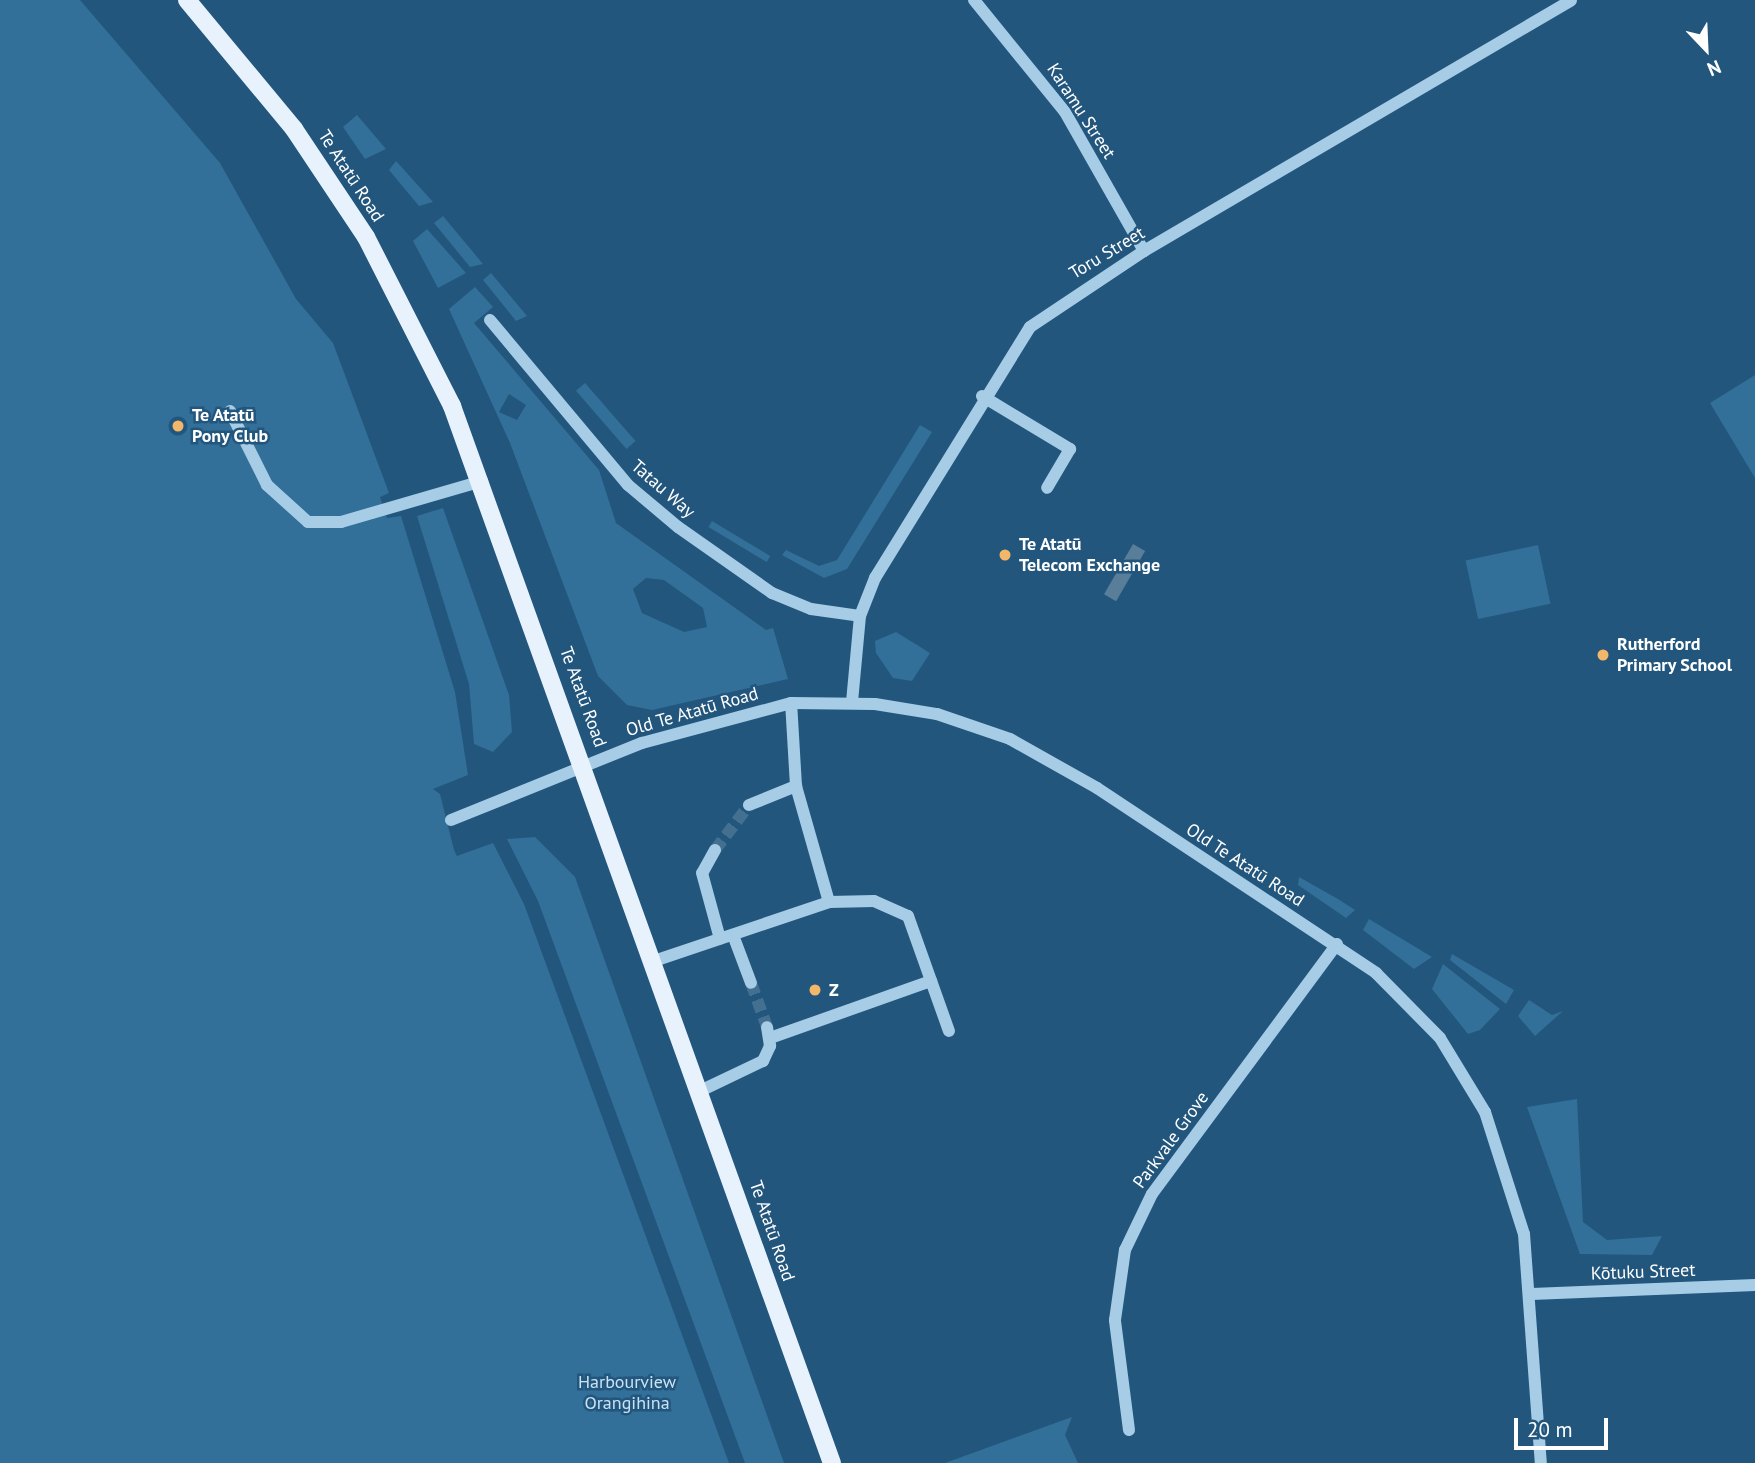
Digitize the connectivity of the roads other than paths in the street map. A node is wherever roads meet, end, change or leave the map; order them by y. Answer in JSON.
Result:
{"nodes":[{"id":1,"x":187,"y":0,"type":"edge"},
{"id":2,"x":974,"y":0,"type":"edge"},
{"id":3,"x":1571,"y":0,"type":"edge"},
{"id":4,"x":1144,"y":251,"type":"junction"},
{"id":5,"x":490,"y":320,"type":"dead end"},
{"id":6,"x":982,"y":396,"type":"junction"},
{"id":7,"x":230,"y":411,"type":"dead end"},
{"id":8,"x":482,"y":481,"type":"junction"},
{"id":9,"x":1047,"y":488,"type":"dead end"},
{"id":10,"x":860,"y":616,"type":"junction"},
{"id":11,"x":852,"y":702,"type":"junction"},
{"id":12,"x":791,"y":704,"type":"junction"},
{"id":13,"x":584,"y":764,"type":"junction"},
{"id":14,"x":796,"y":786,"type":"junction"},
{"id":15,"x":749,"y":805,"type":"tunnel mouth"},
{"id":16,"x":451,"y":820,"type":"dead end"},
{"id":17,"x":715,"y":850,"type":"tunnel mouth"},
{"id":18,"x":829,"y":902,"type":"junction"},
{"id":19,"x":726,"y":937,"type":"junction"},
{"id":20,"x":1337,"y":944,"type":"junction"},
{"id":21,"x":654,"y":961,"type":"junction"},
{"id":22,"x":931,"y":981,"type":"junction"},
{"id":23,"x":751,"y":983,"type":"tunnel mouth"},
{"id":24,"x":949,"y":1031,"type":"dead end"},
{"id":25,"x":700,"y":1091,"type":"junction"},
{"id":26,"x":1755,"y":1286,"type":"edge"},
{"id":27,"x":1532,"y":1294,"type":"junction"},
{"id":28,"x":1129,"y":1430,"type":"dead end"},
{"id":29,"x":832,"y":1463,"type":"edge"},
{"id":30,"x":1541,"y":1463,"type":"edge"}],
"edges":[{"from":1,"to":8,"type":"main road","name":"Te Atatū Road"},
{"from":2,"to":4,"type":"street","name":"Karamu Street"},
{"from":3,"to":4,"type":"street","name":"Toru Street"},
{"from":4,"to":6,"type":"street","name":"Toru Street"},
{"from":5,"to":10,"type":"street","name":"Tatau Way"},
{"from":6,"to":9,"type":"street"},
{"from":6,"to":10,"type":"street","name":"Toru Street"},
{"from":7,"to":8,"type":"street"},
{"from":8,"to":13,"type":"main road","name":"Te Atatū Road"},
{"from":10,"to":11,"type":"street","name":"Toru Street"},
{"from":11,"to":12,"type":"street","name":"Old Te Atatū Road"},
{"from":11,"to":20,"type":"street","name":"Old Te Atatū Road"},
{"from":12,"to":13,"type":"street","name":"Old Te Atatū Road"},
{"from":12,"to":14,"type":"street"},
{"from":13,"to":16,"type":"street","name":"Old Te Atatū Road"},
{"from":13,"to":21,"type":"main road","name":"Te Atatū Road"},
{"from":14,"to":15,"type":"street"},
{"from":14,"to":18,"type":"street"},
{"from":17,"to":19,"type":"street"},
{"from":18,"to":19,"type":"street"},
{"from":18,"to":22,"type":"street"},
{"from":19,"to":21,"type":"street"},
{"from":19,"to":23,"type":"street"},
{"from":20,"to":27,"type":"street","name":"Old Te Atatū Road"},
{"from":20,"to":28,"type":"street","name":"Parkvale Grove"},
{"from":21,"to":25,"type":"main road","name":"Te Atatū Road"},
{"from":22,"to":24,"type":"street"},
{"from":22,"to":25,"type":"street"},
{"from":25,"to":29,"type":"main road","name":"Te Atatū Road"},
{"from":26,"to":27,"type":"street","name":"Kōtuku Street"},
{"from":27,"to":30,"type":"street","name":"Old Te Atatū Road"}]}
